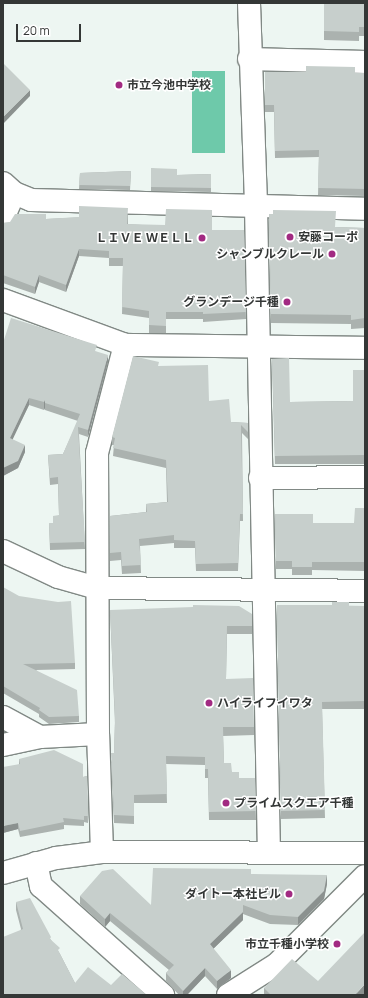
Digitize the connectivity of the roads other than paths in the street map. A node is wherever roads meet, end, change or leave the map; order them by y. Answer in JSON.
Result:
{"nodes":[{"id":1,"x":248,"y":3,"type":"edge"},
{"id":2,"x":249,"y":60,"type":"junction"},
{"id":3,"x":365,"y":62,"type":"edge"},
{"id":4,"x":9,"y":188,"type":"edge"},
{"id":5,"x":256,"y":207,"type":"junction"},
{"id":6,"x":365,"y":209,"type":"edge"},
{"id":7,"x":3,"y":219,"type":"edge"},
{"id":8,"x":3,"y":300,"type":"edge"},
{"id":9,"x":126,"y":345,"type":"junction"},
{"id":10,"x":257,"y":346,"type":"junction"},
{"id":11,"x":365,"y":348,"type":"edge"},
{"id":12,"x":365,"y":477,"type":"edge"},
{"id":13,"x":260,"y":478,"type":"junction"},
{"id":14,"x":3,"y":551,"type":"edge"},
{"id":15,"x":97,"y":588,"type":"junction"},
{"id":16,"x":263,"y":591,"type":"junction"},
{"id":17,"x":365,"y":591,"type":"edge"},
{"id":18,"x":3,"y":717,"type":"edge"},
{"id":19,"x":98,"y":734,"type":"junction"},
{"id":20,"x":40,"y":737,"type":"junction"},
{"id":21,"x":3,"y":745,"type":"edge"},
{"id":22,"x":102,"y":852,"type":"junction"},
{"id":23,"x":269,"y":852,"type":"junction"},
{"id":24,"x":365,"y":853,"type":"edge"},
{"id":25,"x":36,"y":863,"type":"junction"},
{"id":26,"x":3,"y":873,"type":"edge"},
{"id":27,"x":365,"y":876,"type":"edge"},
{"id":28,"x":163,"y":995,"type":"edge"},
{"id":29,"x":228,"y":995,"type":"edge"}],
"edges":[{"from":1,"to":2,"type":"street"},
{"from":2,"to":3,"type":"street"},
{"from":2,"to":5,"type":"street"},
{"from":4,"to":5,"type":"street"},
{"from":4,"to":7,"type":"street"},
{"from":5,"to":6,"type":"street"},
{"from":5,"to":10,"type":"street"},
{"from":8,"to":9,"type":"street"},
{"from":9,"to":10,"type":"street"},
{"from":9,"to":15,"type":"street"},
{"from":10,"to":11,"type":"street"},
{"from":10,"to":13,"type":"street"},
{"from":12,"to":13,"type":"street"},
{"from":13,"to":16,"type":"street"},
{"from":14,"to":15,"type":"street"},
{"from":15,"to":16,"type":"street"},
{"from":15,"to":19,"type":"street"},
{"from":16,"to":17,"type":"street"},
{"from":16,"to":23,"type":"street"},
{"from":18,"to":20,"type":"street"},
{"from":19,"to":20,"type":"street"},
{"from":19,"to":22,"type":"street"},
{"from":20,"to":21,"type":"street"},
{"from":22,"to":23,"type":"street"},
{"from":22,"to":25,"type":"street"},
{"from":23,"to":24,"type":"street"},
{"from":25,"to":26,"type":"street"},
{"from":25,"to":28,"type":"street"},
{"from":27,"to":29,"type":"street"}]}
